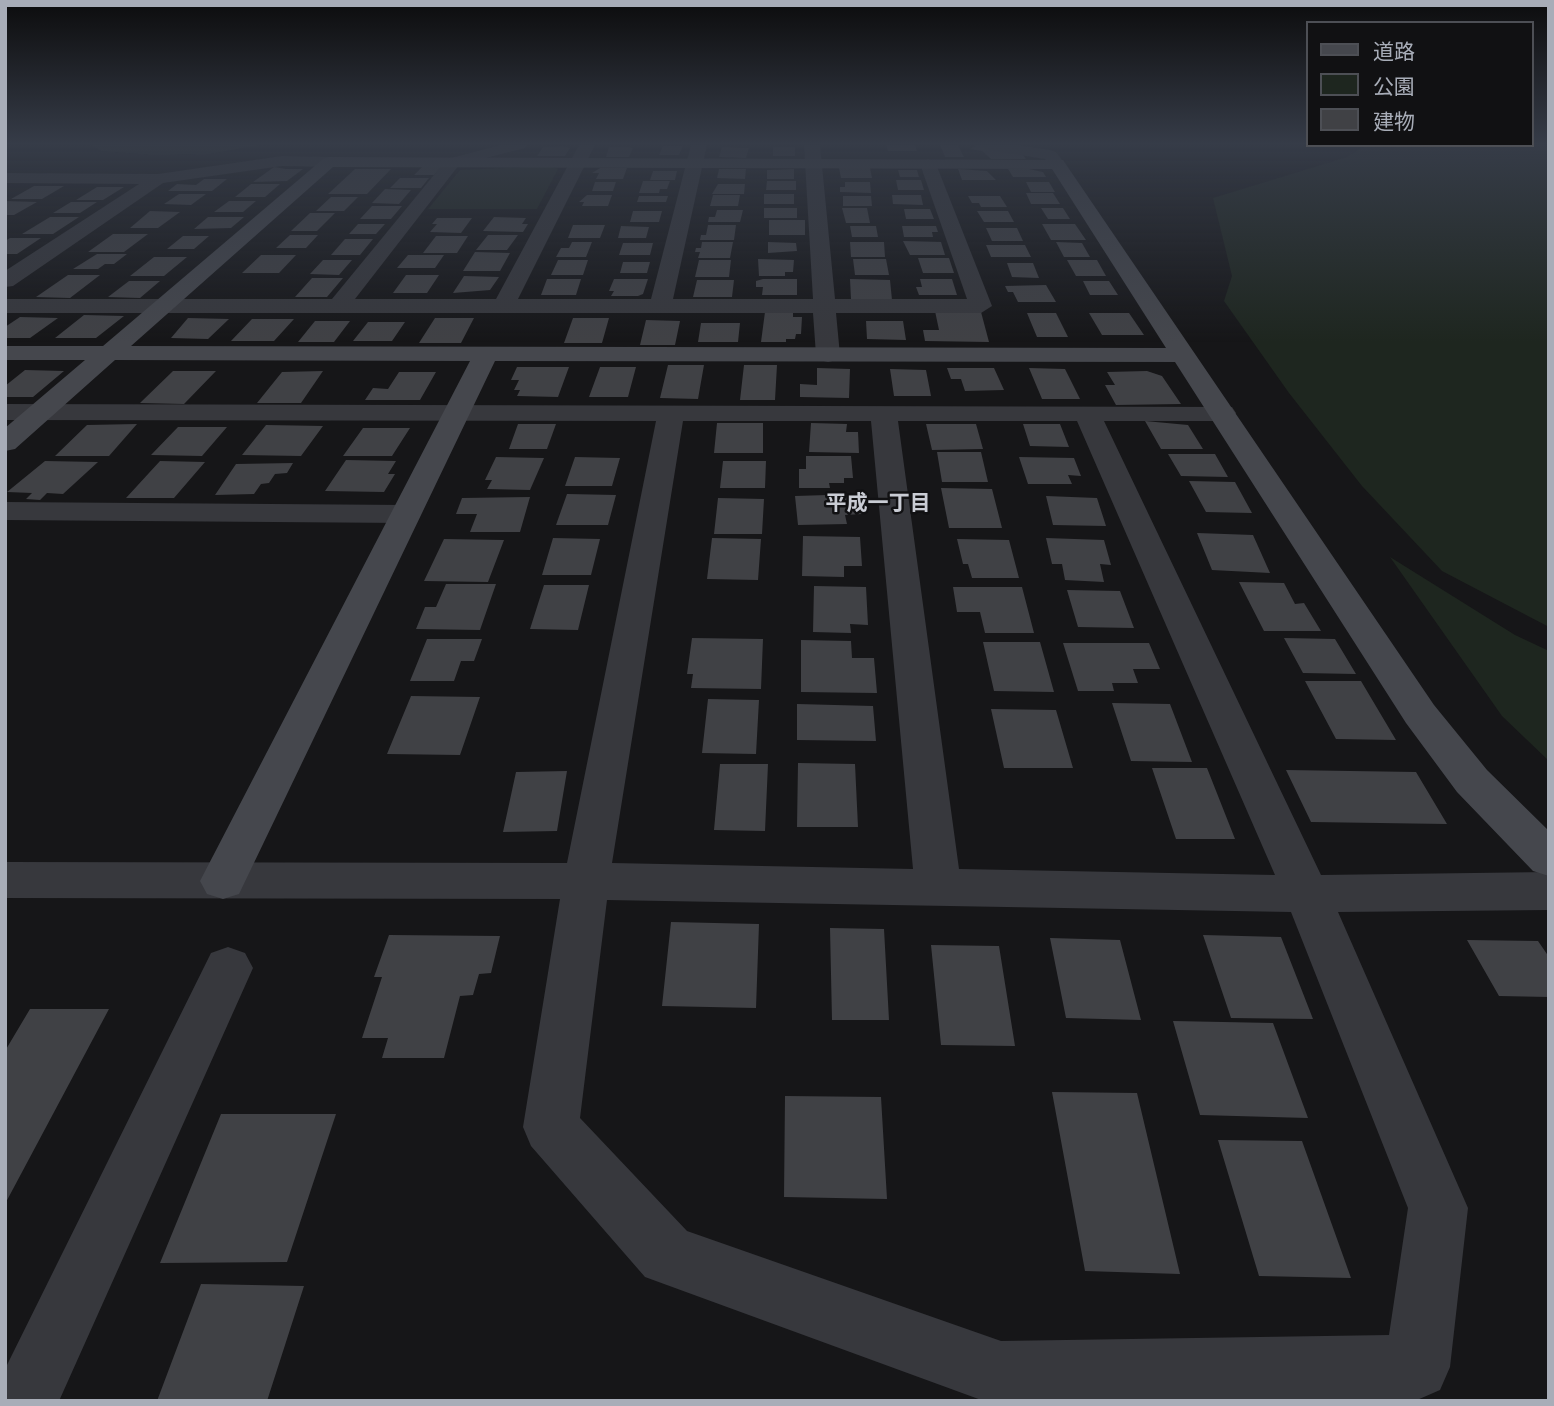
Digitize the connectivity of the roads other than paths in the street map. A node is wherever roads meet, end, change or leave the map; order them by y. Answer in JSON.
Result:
{"nodes":[{"id":1,"x":111,"y":211,"type":"edge"},
{"id":2,"x":273,"y":211,"type":"edge"},
{"id":3,"x":414,"y":211,"type":"edge"},
{"id":4,"x":553,"y":211,"type":"edge"},
{"id":5,"x":683,"y":211,"type":"edge"},
{"id":6,"x":818,"y":211,"type":"edge"},
{"id":7,"x":945,"y":211,"type":"edge"},
{"id":8,"x":1089,"y":211,"type":"edge"},
{"id":9,"x":5,"y":281,"type":"edge"},
{"id":10,"x":5,"y":306,"type":"edge"},
{"id":11,"x":163,"y":306,"type":"junction"},
{"id":12,"x":338,"y":306,"type":"junction"},
{"id":13,"x":504,"y":306,"type":"junction"},
{"id":14,"x":660,"y":306,"type":"junction"},
{"id":15,"x":826,"y":306,"type":"junction"},
{"id":16,"x":5,"y":353,"type":"edge"},
{"id":17,"x":109,"y":353,"type":"junction"},
{"id":18,"x":486,"y":354,"type":"junction"},
{"id":19,"x":828,"y":355,"type":"junction"},
{"id":20,"x":1186,"y":355,"type":"junction"},
{"id":21,"x":5,"y":412,"type":"edge"},
{"id":22,"x":41,"y":412,"type":"junction"},
{"id":23,"x":456,"y":413,"type":"junction"},
{"id":24,"x":1223,"y":413,"type":"junction"},
{"id":25,"x":671,"y":414,"type":"junction"},
{"id":26,"x":884,"y":414,"type":"junction"},
{"id":27,"x":1087,"y":414,"type":"junction"},
{"id":28,"x":5,"y":443,"type":"edge"},
{"id":29,"x":5,"y":511,"type":"edge"},
{"id":30,"x":406,"y":513,"type":"junction"},
{"id":31,"x":1549,"y":859,"type":"edge"},
{"id":32,"x":5,"y":880,"type":"edge"},
{"id":33,"x":223,"y":881,"type":"junction"},
{"id":34,"x":586,"y":881,"type":"junction"},
{"id":35,"x":938,"y":887,"type":"junction"},
{"id":36,"x":1549,"y":891,"type":"edge"},
{"id":37,"x":1307,"y":894,"type":"junction"},
{"id":38,"x":228,"y":968,"type":"dead end"},
{"id":39,"x":25,"y":1401,"type":"edge"}],
"edges":[{"from":1,"to":9,"type":"street"},
{"from":2,"to":11,"type":"street"},
{"from":3,"to":12,"type":"street"},
{"from":4,"to":13,"type":"street"},
{"from":5,"to":14,"type":"street"},
{"from":6,"to":15,"type":"street"},
{"from":7,"to":15,"type":"street"},
{"from":8,"to":20,"type":"street"},
{"from":10,"to":11,"type":"street"},
{"from":11,"to":12,"type":"street"},
{"from":11,"to":17,"type":"street"},
{"from":12,"to":13,"type":"street"},
{"from":13,"to":14,"type":"street"},
{"from":14,"to":15,"type":"street"},
{"from":15,"to":19,"type":"street"},
{"from":16,"to":17,"type":"street"},
{"from":17,"to":18,"type":"street"},
{"from":17,"to":22,"type":"street"},
{"from":18,"to":19,"type":"street"},
{"from":18,"to":23,"type":"street"},
{"from":19,"to":20,"type":"street"},
{"from":20,"to":24,"type":"street"},
{"from":21,"to":22,"type":"street"},
{"from":22,"to":23,"type":"street"},
{"from":22,"to":28,"type":"street"},
{"from":23,"to":25,"type":"street"},
{"from":23,"to":30,"type":"street"},
{"from":24,"to":27,"type":"street"},
{"from":24,"to":31,"type":"street"},
{"from":25,"to":26,"type":"street"},
{"from":25,"to":34,"type":"street"},
{"from":26,"to":27,"type":"street"},
{"from":26,"to":35,"type":"street"},
{"from":27,"to":37,"type":"street"},
{"from":29,"to":30,"type":"street"},
{"from":30,"to":33,"type":"street"},
{"from":32,"to":33,"type":"street"},
{"from":33,"to":34,"type":"street"},
{"from":34,"to":35,"type":"street"},
{"from":34,"to":37,"type":"street"},
{"from":35,"to":37,"type":"street"},
{"from":36,"to":37,"type":"street"},
{"from":38,"to":39,"type":"street"}]}
